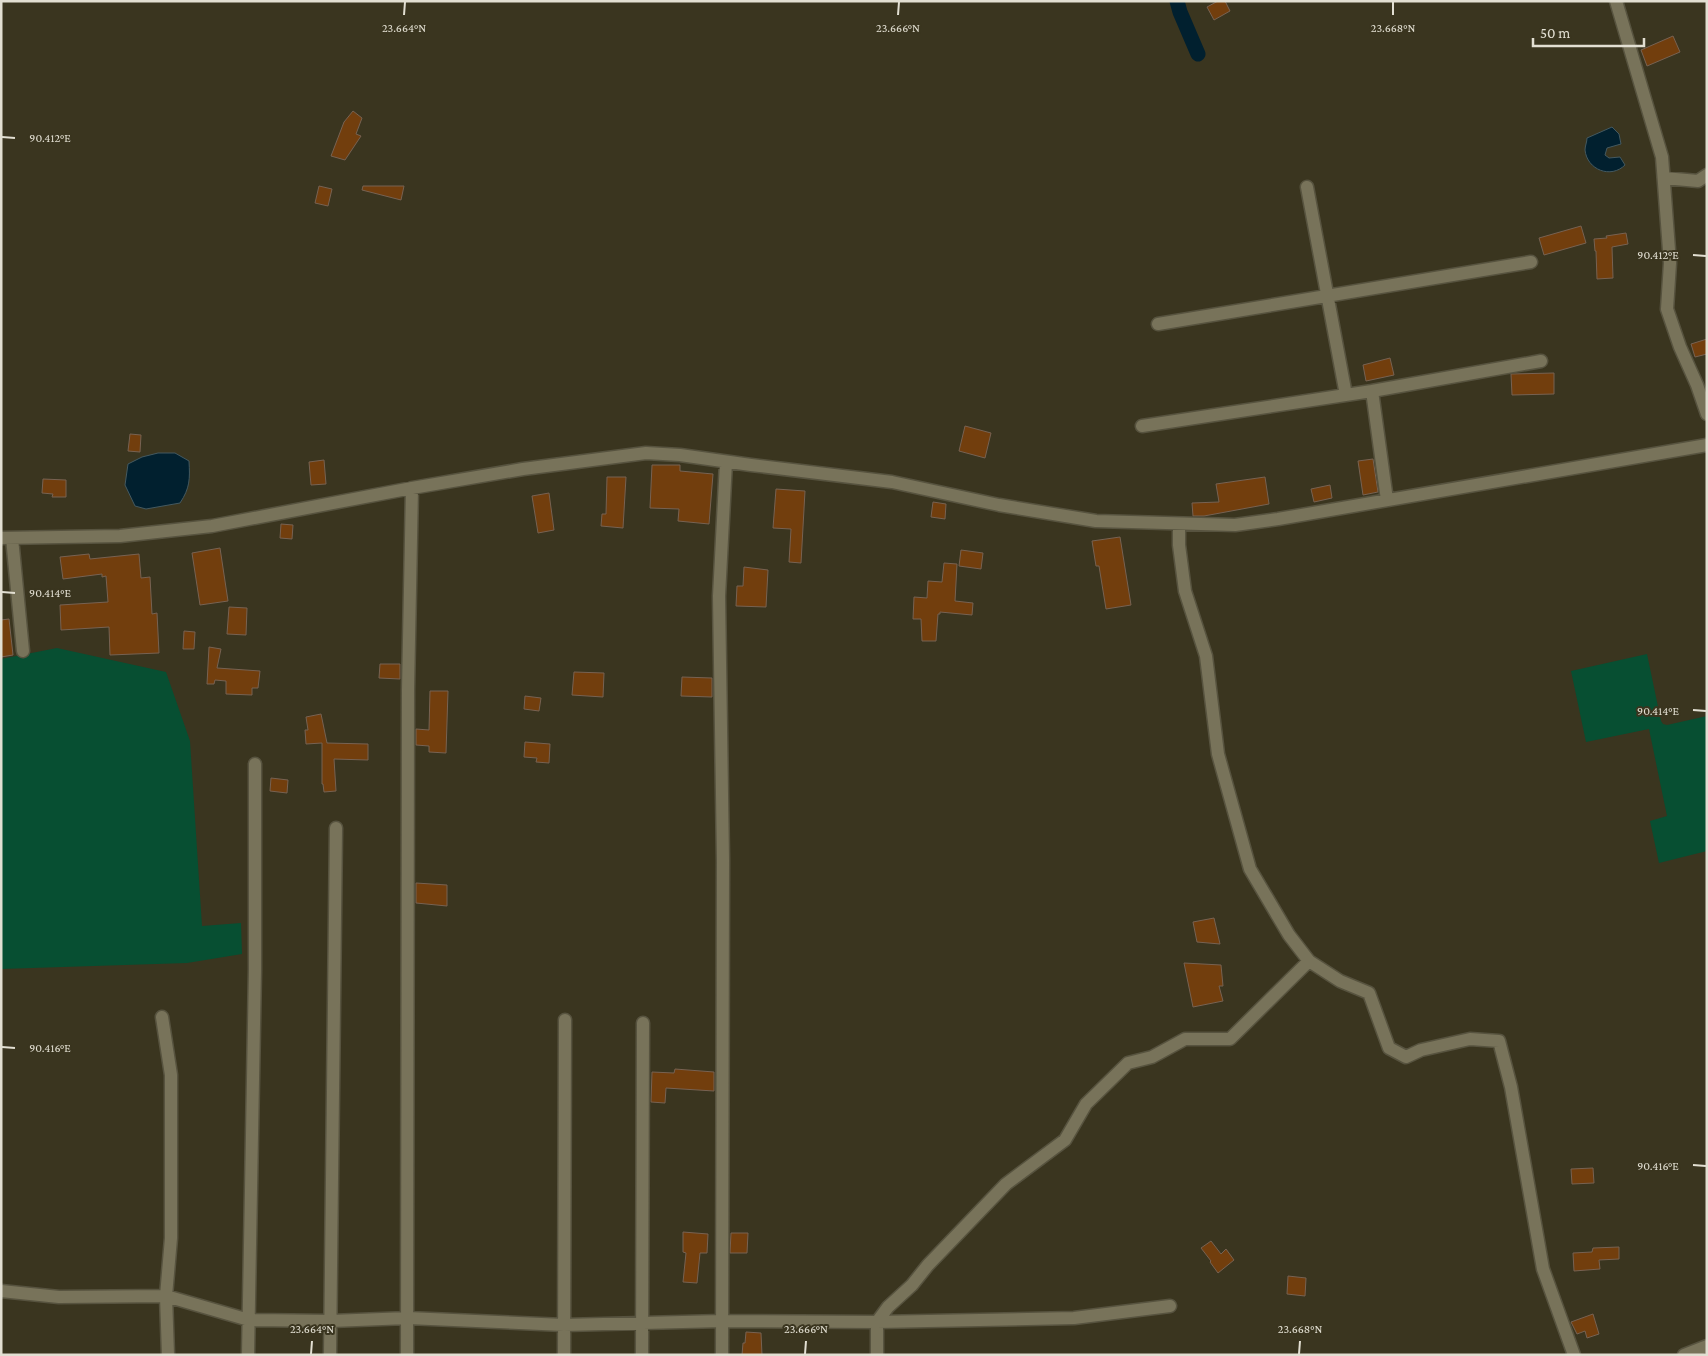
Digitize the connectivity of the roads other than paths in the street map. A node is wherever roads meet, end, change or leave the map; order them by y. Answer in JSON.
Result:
{"nodes":[{"id":1,"x":1616,"y":1,"type":"edge"},
{"id":2,"x":1707,"y":175,"type":"edge"},
{"id":3,"x":1664,"y":178,"type":"junction"},
{"id":4,"x":1307,"y":187,"type":"dead end"},
{"id":5,"x":1531,"y":262,"type":"dead end"},
{"id":6,"x":1327,"y":295,"type":"junction"},
{"id":7,"x":1158,"y":324,"type":"dead end"},
{"id":8,"x":1541,"y":361,"type":"dead end"},
{"id":9,"x":1372,"y":391,"type":"junction"},
{"id":10,"x":1346,"y":395,"type":"junction"},
{"id":11,"x":1707,"y":414,"type":"edge"},
{"id":12,"x":1142,"y":426,"type":"dead end"},
{"id":13,"x":1707,"y":444,"type":"edge"},
{"id":14,"x":726,"y":462,"type":"junction"},
{"id":15,"x":412,"y":488,"type":"junction"},
{"id":16,"x":1387,"y":500,"type":"junction"},
{"id":17,"x":1179,"y":524,"type":"junction"},
{"id":18,"x":7,"y":538,"type":"edge"},
{"id":19,"x":23,"y":651,"type":"dead end"},
{"id":20,"x":255,"y":764,"type":"dead end"},
{"id":21,"x":336,"y":828,"type":"dead end"},
{"id":22,"x":1309,"y":962,"type":"junction"},
{"id":23,"x":162,"y":1017,"type":"dead end"},
{"id":24,"x":565,"y":1020,"type":"dead end"},
{"id":25,"x":643,"y":1023,"type":"dead end"},
{"id":26,"x":1,"y":1291,"type":"edge"},
{"id":27,"x":166,"y":1296,"type":"junction"},
{"id":28,"x":1170,"y":1306,"type":"dead end"},
{"id":29,"x":408,"y":1318,"type":"junction"},
{"id":30,"x":248,"y":1320,"type":"junction"},
{"id":31,"x":330,"y":1321,"type":"junction"},
{"id":32,"x":722,"y":1321,"type":"junction"},
{"id":33,"x":877,"y":1322,"type":"junction"},
{"id":34,"x":642,"y":1323,"type":"junction"},
{"id":35,"x":564,"y":1325,"type":"junction"},
{"id":36,"x":1707,"y":1346,"type":"edge"},
{"id":37,"x":168,"y":1355,"type":"edge"},
{"id":38,"x":248,"y":1355,"type":"edge"},
{"id":39,"x":330,"y":1355,"type":"edge"},
{"id":40,"x":408,"y":1355,"type":"edge"},
{"id":41,"x":564,"y":1355,"type":"edge"},
{"id":42,"x":642,"y":1355,"type":"edge"},
{"id":43,"x":722,"y":1355,"type":"edge"},
{"id":44,"x":877,"y":1355,"type":"edge"},
{"id":45,"x":1574,"y":1355,"type":"edge"},
{"id":46,"x":1684,"y":1355,"type":"edge"}],
"edges":[{"from":1,"to":3,"type":"street"},
{"from":2,"to":3,"type":"street"},
{"from":3,"to":11,"type":"street"},
{"from":4,"to":6,"type":"street"},
{"from":5,"to":6,"type":"street"},
{"from":6,"to":7,"type":"street"},
{"from":6,"to":10,"type":"street"},
{"from":8,"to":9,"type":"street"},
{"from":9,"to":10,"type":"street"},
{"from":9,"to":16,"type":"street"},
{"from":10,"to":12,"type":"street"},
{"from":13,"to":16,"type":"street"},
{"from":14,"to":15,"type":"street"},
{"from":14,"to":17,"type":"street"},
{"from":14,"to":32,"type":"street"},
{"from":15,"to":18,"type":"street"},
{"from":15,"to":29,"type":"street"},
{"from":16,"to":17,"type":"street"},
{"from":17,"to":22,"type":"street"},
{"from":18,"to":19,"type":"street"},
{"from":20,"to":30,"type":"street"},
{"from":21,"to":31,"type":"street"},
{"from":22,"to":33,"type":"street"},
{"from":22,"to":45,"type":"street"},
{"from":23,"to":27,"type":"street"},
{"from":24,"to":35,"type":"street"},
{"from":25,"to":34,"type":"street"},
{"from":26,"to":27,"type":"street"},
{"from":27,"to":30,"type":"street"},
{"from":27,"to":37,"type":"street"},
{"from":28,"to":33,"type":"street"},
{"from":29,"to":31,"type":"street"},
{"from":29,"to":35,"type":"street"},
{"from":29,"to":40,"type":"street"},
{"from":30,"to":31,"type":"street"},
{"from":30,"to":38,"type":"street"},
{"from":31,"to":39,"type":"street"},
{"from":32,"to":33,"type":"street"},
{"from":32,"to":34,"type":"street"},
{"from":32,"to":43,"type":"street"},
{"from":33,"to":44,"type":"street"},
{"from":34,"to":35,"type":"street"},
{"from":34,"to":42,"type":"street"},
{"from":35,"to":41,"type":"street"},
{"from":36,"to":46,"type":"street"}]}
